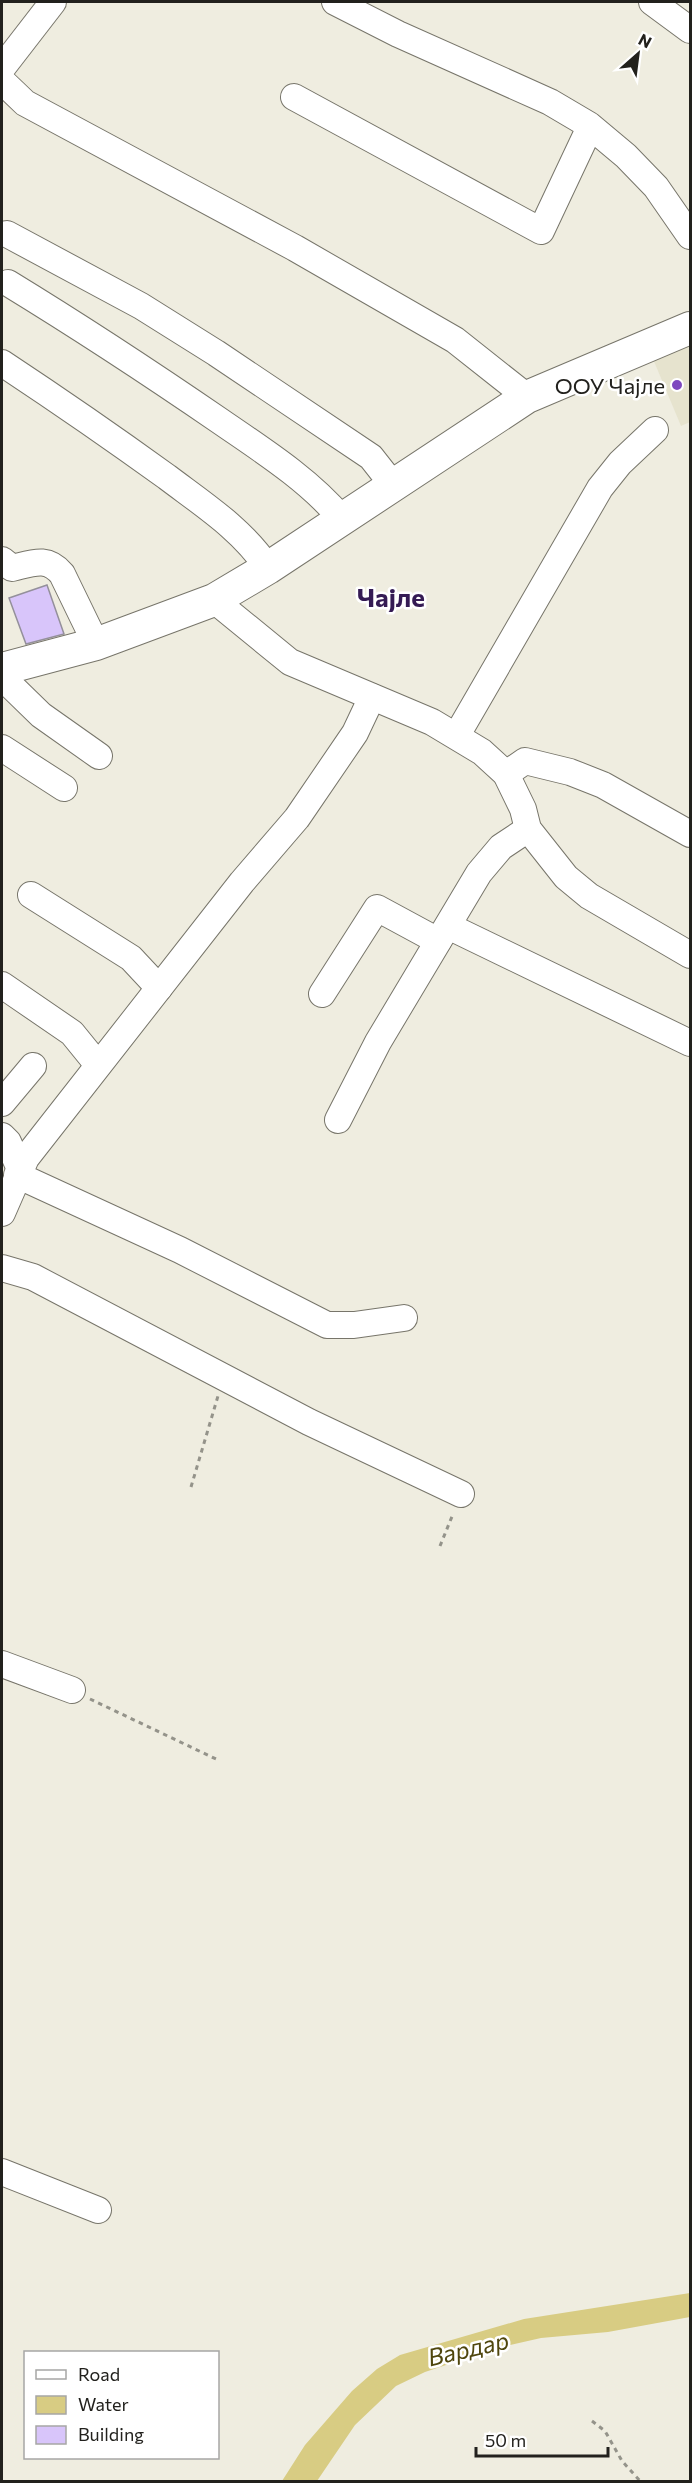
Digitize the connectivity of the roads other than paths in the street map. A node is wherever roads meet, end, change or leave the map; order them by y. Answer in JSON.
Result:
{"nodes":[{"id":1,"x":53,"y":2,"type":"edge"},
{"id":2,"x":335,"y":2,"type":"edge"},
{"id":3,"x":652,"y":2,"type":"edge"},
{"id":4,"x":690,"y":30,"type":"edge"},
{"id":5,"x":2,"y":68,"type":"edge"},
{"id":6,"x":2,"y":81,"type":"edge"},
{"id":7,"x":294,"y":98,"type":"dead end"},
{"id":8,"x":590,"y":126,"type":"junction"},
{"id":9,"x":7,"y":234,"type":"dead end"},
{"id":10,"x":690,"y":236,"type":"edge"},
{"id":11,"x":9,"y":283,"type":"dead end"},
{"id":12,"x":690,"y":328,"type":"edge"},
{"id":13,"x":2,"y":363,"type":"edge"},
{"id":14,"x":527,"y":398,"type":"junction"},
{"id":15,"x":655,"y":430,"type":"dead end"},
{"id":16,"x":393,"y":485,"type":"junction"},
{"id":17,"x":341,"y":518,"type":"junction"},
{"id":18,"x":2,"y":560,"type":"edge"},
{"id":19,"x":268,"y":568,"type":"junction"},
{"id":20,"x":214,"y":600,"type":"junction"},
{"id":21,"x":96,"y":644,"type":"junction"},
{"id":22,"x":2,"y":669,"type":"edge"},
{"id":23,"x":2,"y":677,"type":"edge"},
{"id":24,"x":372,"y":697,"type":"junction"},
{"id":25,"x":457,"y":735,"type":"junction"},
{"id":26,"x":2,"y":748,"type":"edge"},
{"id":27,"x":99,"y":756,"type":"dead end"},
{"id":28,"x":506,"y":774,"type":"junction"},
{"id":29,"x":64,"y":788,"type":"dead end"},
{"id":30,"x":528,"y":829,"type":"junction"},
{"id":31,"x":690,"y":834,"type":"edge"},
{"id":32,"x":31,"y":895,"type":"dead end"},
{"id":33,"x":443,"y":934,"type":"junction"},
{"id":34,"x":690,"y":954,"type":"edge"},
{"id":35,"x":2,"y":985,"type":"edge"},
{"id":36,"x":159,"y":988,"type":"junction"},
{"id":37,"x":322,"y":994,"type":"dead end"},
{"id":38,"x":690,"y":1043,"type":"edge"},
{"id":39,"x":98,"y":1065,"type":"junction"},
{"id":40,"x":33,"y":1066,"type":"dead end"},
{"id":41,"x":2,"y":1103,"type":"edge"},
{"id":42,"x":338,"y":1120,"type":"dead end"},
{"id":43,"x":2,"y":1136,"type":"edge"},
{"id":44,"x":19,"y":1172,"type":"junction"},
{"id":45,"x":2,"y":1213,"type":"edge"},
{"id":46,"x":2,"y":1268,"type":"edge"},
{"id":47,"x":404,"y":1318,"type":"dead end"},
{"id":48,"x":461,"y":1494,"type":"road end"},
{"id":49,"x":2,"y":1664,"type":"edge"},
{"id":50,"x":72,"y":1690,"type":"road end"},
{"id":51,"x":2,"y":2172,"type":"edge"},
{"id":52,"x":98,"y":2210,"type":"dead end"}],
"edges":[{"from":1,"to":5,"type":"street"},
{"from":2,"to":8,"type":"street"},
{"from":3,"to":4,"type":"street"},
{"from":6,"to":14,"type":"street"},
{"from":7,"to":8,"type":"street"},
{"from":8,"to":10,"type":"street"},
{"from":9,"to":16,"type":"street"},
{"from":11,"to":17,"type":"street"},
{"from":12,"to":14,"type":"main road"},
{"from":13,"to":19,"type":"street"},
{"from":14,"to":16,"type":"main road"},
{"from":15,"to":25,"type":"street"},
{"from":16,"to":17,"type":"main road"},
{"from":17,"to":19,"type":"main road"},
{"from":18,"to":21,"type":"street"},
{"from":19,"to":20,"type":"main road"},
{"from":20,"to":21,"type":"main road"},
{"from":20,"to":24,"type":"street"},
{"from":21,"to":22,"type":"main road"},
{"from":23,"to":27,"type":"street"},
{"from":24,"to":25,"type":"street"},
{"from":24,"to":36,"type":"street"},
{"from":25,"to":28,"type":"street"},
{"from":26,"to":29,"type":"street"},
{"from":28,"to":30,"type":"street"},
{"from":28,"to":31,"type":"street"},
{"from":30,"to":33,"type":"street"},
{"from":30,"to":34,"type":"street"},
{"from":32,"to":36,"type":"street"},
{"from":33,"to":37,"type":"street"},
{"from":33,"to":38,"type":"street"},
{"from":33,"to":42,"type":"street"},
{"from":35,"to":39,"type":"street"},
{"from":36,"to":39,"type":"street"},
{"from":39,"to":44,"type":"street"},
{"from":40,"to":41,"type":"street"},
{"from":43,"to":44,"type":"street"},
{"from":44,"to":45,"type":"street"},
{"from":44,"to":47,"type":"street"},
{"from":46,"to":48,"type":"street"},
{"from":49,"to":50,"type":"street"},
{"from":51,"to":52,"type":"street"}]}
